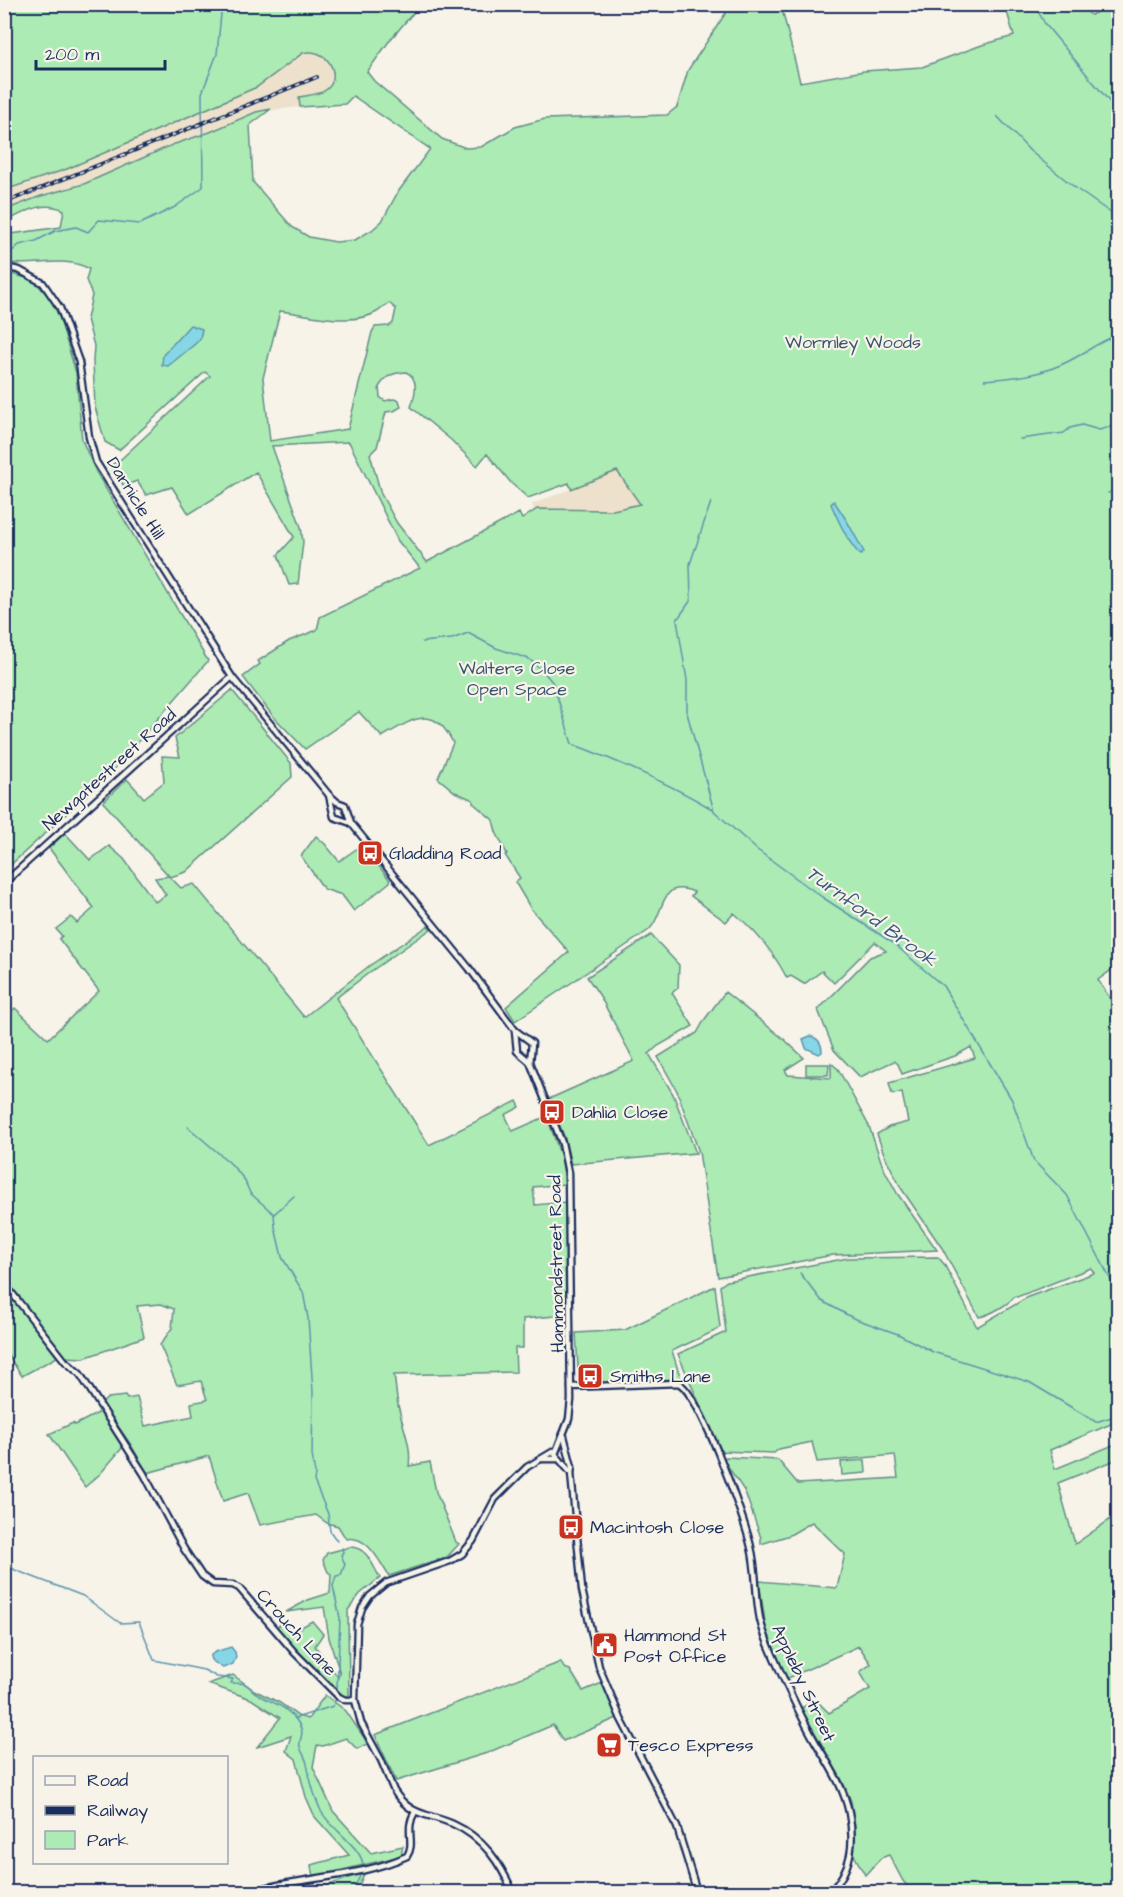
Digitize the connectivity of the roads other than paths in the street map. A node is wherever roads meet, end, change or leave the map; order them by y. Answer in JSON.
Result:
{"nodes":[{"id":1,"x":4,"y":267,"type":"edge"},
{"id":2,"x":217,"y":654,"type":"joint"},
{"id":3,"x":232,"y":677,"type":"junction"},
{"id":4,"x":335,"y":804,"type":"junction"},
{"id":5,"x":347,"y":814,"type":"junction"},
{"id":6,"x":341,"y":818,"type":"junction"},
{"id":7,"x":351,"y":823,"type":"junction"},
{"id":8,"x":4,"y":883,"type":"edge"},
{"id":9,"x":515,"y":1030,"type":"junction"},
{"id":10,"x":525,"y":1038,"type":"junction"},
{"id":11,"x":517,"y":1041,"type":"junction"},
{"id":12,"x":531,"y":1052,"type":"junction"},
{"id":13,"x":522,"y":1055,"type":"junction"},
{"id":14,"x":530,"y":1062,"type":"junction"},
{"id":15,"x":4,"y":1283,"type":"edge"},
{"id":16,"x":571,"y":1387,"type":"junction"},
{"id":17,"x":564,"y":1436,"type":"junction"},
{"id":18,"x":566,"y":1447,"type":"junction"},
{"id":19,"x":557,"y":1449,"type":"junction"},
{"id":20,"x":569,"y":1454,"type":"junction"},
{"id":21,"x":542,"y":1459,"type":"junction"},
{"id":22,"x":560,"y":1460,"type":"junction"},
{"id":23,"x":571,"y":1473,"type":"junction"},
{"id":24,"x":355,"y":1700,"type":"junction"},
{"id":25,"x":415,"y":1812,"type":"junction"},
{"id":26,"x":250,"y":1893,"type":"edge"},
{"id":27,"x":513,"y":1893,"type":"edge"},
{"id":28,"x":698,"y":1893,"type":"edge"},
{"id":29,"x":830,"y":1893,"type":"edge"}],
"edges":[{"from":1,"to":2,"type":"street","name":"Darnicle Hill"},
{"from":2,"to":3,"type":"street","name":"Hammondstreet Road"},
{"from":3,"to":4,"type":"street","name":"Hammondstreet Road"},
{"from":3,"to":8,"type":"street","name":"Newgatestreet Road"},
{"from":4,"to":5,"type":"street","name":"Hammondstreet Road"},
{"from":4,"to":6,"type":"street","name":"Hammondstreet Road"},
{"from":5,"to":6,"type":"street"},
{"from":5,"to":7,"type":"street","name":"Hammondstreet Road"},
{"from":6,"to":7,"type":"street","name":"Hammondstreet Road"},
{"from":7,"to":9,"type":"street","name":"Hammondstreet Road"},
{"from":9,"to":10,"type":"street","name":"Hammondstreet Road"},
{"from":9,"to":11,"type":"street","name":"Hammondstreet Road"},
{"from":10,"to":11,"type":"street"},
{"from":10,"to":12,"type":"street","name":"Hammondstreet Road"},
{"from":11,"to":13,"type":"street","name":"Hammondstreet Road"},
{"from":12,"to":13,"type":"street"},
{"from":12,"to":14,"type":"street","name":"Hammondstreet Road"},
{"from":13,"to":14,"type":"street","name":"Hammondstreet Road"},
{"from":14,"to":16,"type":"street","name":"Hammondstreet Road"},
{"from":15,"to":24,"type":"street","name":"Crouch Lane"},
{"from":16,"to":17,"type":"street","name":"Hammondstreet Road"},
{"from":16,"to":29,"type":"street","name":"Appleby Street"},
{"from":17,"to":18,"type":"street","name":"Hammondstreet Road"},
{"from":17,"to":19,"type":"street","name":"Hammondstreet Road"},
{"from":18,"to":19,"type":"street"},
{"from":18,"to":20,"type":"street","name":"Hammondstreet Road"},
{"from":19,"to":21,"type":"street"},
{"from":19,"to":22,"type":"street"},
{"from":20,"to":22,"type":"street"},
{"from":20,"to":23,"type":"street","name":"Hammondstreet Road"},
{"from":21,"to":22,"type":"street"},
{"from":21,"to":24,"type":"street"},
{"from":22,"to":23,"type":"street"},
{"from":23,"to":28,"type":"street","name":"Hammondstreet Road"},
{"from":24,"to":25,"type":"street"},
{"from":25,"to":26,"type":"street"},
{"from":25,"to":27,"type":"street"}]}
